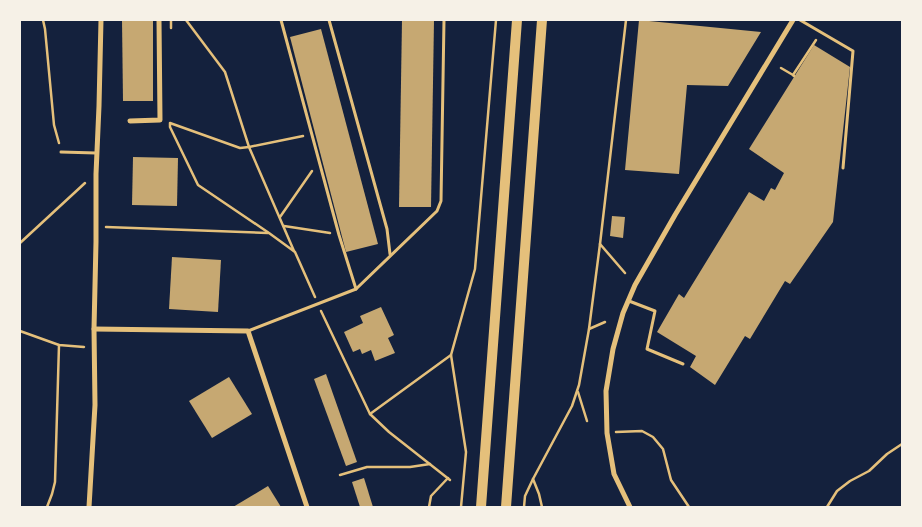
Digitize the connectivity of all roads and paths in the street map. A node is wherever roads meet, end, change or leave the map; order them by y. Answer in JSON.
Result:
{"nodes":[{"id":1,"x":43,"y":20,"type":"edge"},
{"id":2,"x":101,"y":20,"type":"edge"},
{"id":3,"x":158,"y":20,"type":"edge"},
{"id":4,"x":171,"y":20,"type":"edge"},
{"id":5,"x":186,"y":20,"type":"edge"},
{"id":6,"x":281,"y":20,"type":"edge"},
{"id":7,"x":329,"y":20,"type":"edge"},
{"id":8,"x":444,"y":20,"type":"edge"},
{"id":9,"x":496,"y":20,"type":"edge"},
{"id":10,"x":517,"y":20,"type":"edge"},
{"id":11,"x":542,"y":20,"type":"edge"},
{"id":12,"x":626,"y":20,"type":"edge"},
{"id":13,"x":793,"y":20,"type":"edge"},
{"id":14,"x":800,"y":20,"type":"edge"},
{"id":15,"x":171,"y":29,"type":"dead end"},
{"id":16,"x":812,"y":45,"type":"dead end"},
{"id":17,"x":782,"y":68,"type":"dead end"},
{"id":18,"x":130,"y":121,"type":"dead end"},
{"id":19,"x":311,"y":134,"type":"junction"},
{"id":20,"x":249,"y":147,"type":"junction"},
{"id":21,"x":61,"y":152,"type":"joint"},
{"id":22,"x":97,"y":153,"type":"junction"},
{"id":23,"x":319,"y":162,"type":"junction"},
{"id":24,"x":843,"y":168,"type":"dead end"},
{"id":25,"x":96,"y":174,"type":"junction"},
{"id":26,"x":280,"y":218,"type":"junction"},
{"id":27,"x":96,"y":226,"type":"junction"},
{"id":28,"x":284,"y":226,"type":"junction"},
{"id":29,"x":269,"y":233,"type":"junction"},
{"id":30,"x":339,"y":235,"type":"junction"},
{"id":31,"x":20,"y":243,"type":"edge"},
{"id":32,"x":600,"y":244,"type":"junction"},
{"id":33,"x":295,"y":252,"type":"junction"},
{"id":34,"x":390,"y":254,"type":"junction"},
{"id":35,"x":625,"y":273,"type":"dead end"},
{"id":36,"x":356,"y":288,"type":"junction"},
{"id":37,"x":629,"y":301,"type":"junction"},
{"id":38,"x":318,"y":304,"type":"junction"},
{"id":39,"x":605,"y":322,"type":"dead end"},
{"id":40,"x":94,"y":329,"type":"junction"},
{"id":41,"x":589,"y":329,"type":"junction"},
{"id":42,"x":20,"y":331,"type":"edge"},
{"id":43,"x":248,"y":331,"type":"junction"},
{"id":44,"x":59,"y":345,"type":"junction"},
{"id":45,"x":94,"y":348,"type":"junction"},
{"id":46,"x":451,"y":355,"type":"junction"},
{"id":47,"x":683,"y":364,"type":"dead end"},
{"id":48,"x":577,"y":390,"type":"junction"},
{"id":49,"x":370,"y":414,"type":"junction"},
{"id":50,"x":587,"y":421,"type":"dead end"},
{"id":51,"x":607,"y":433,"type":"junction"},
{"id":52,"x":902,"y":444,"type":"edge"},
{"id":53,"x":430,"y":464,"type":"junction"},
{"id":54,"x":340,"y":475,"type":"dead end"},
{"id":55,"x":533,"y":479,"type":"junction"},
{"id":56,"x":47,"y":507,"type":"edge"},
{"id":57,"x":89,"y":507,"type":"edge"},
{"id":58,"x":307,"y":507,"type":"edge"},
{"id":59,"x":429,"y":507,"type":"edge"},
{"id":60,"x":461,"y":507,"type":"edge"},
{"id":61,"x":481,"y":507,"type":"edge"},
{"id":62,"x":506,"y":507,"type":"edge"},
{"id":63,"x":524,"y":507,"type":"edge"},
{"id":64,"x":542,"y":507,"type":"edge"},
{"id":65,"x":630,"y":507,"type":"edge"},
{"id":66,"x":689,"y":507,"type":"edge"},
{"id":67,"x":827,"y":507,"type":"edge"}],
"edges":[{"from":1,"to":21,"type":"path"},
{"from":2,"to":22,"type":"street"},
{"from":3,"to":18,"type":"street"},
{"from":4,"to":15,"type":"path"},
{"from":5,"to":20,"type":"path"},
{"from":6,"to":19,"type":"lane"},
{"from":7,"to":34,"type":"lane"},
{"from":8,"to":34,"type":"lane"},
{"from":9,"to":46,"type":"path"},
{"from":10,"to":61,"type":"main road"},
{"from":11,"to":62,"type":"main road"},
{"from":12,"to":32,"type":"path"},
{"from":13,"to":37,"type":"street"},
{"from":14,"to":24,"type":"lane"},
{"from":16,"to":17,"type":"path"},
{"from":19,"to":20,"type":"path"},
{"from":19,"to":23,"type":"lane"},
{"from":20,"to":26,"type":"path"},
{"from":20,"to":29,"type":"path"},
{"from":21,"to":22,"type":"lane"},
{"from":22,"to":25,"type":"street"},
{"from":23,"to":26,"type":"path"},
{"from":23,"to":30,"type":"lane"},
{"from":25,"to":27,"type":"street"},
{"from":25,"to":31,"type":"path"},
{"from":26,"to":28,"type":"path"},
{"from":27,"to":29,"type":"path"},
{"from":27,"to":40,"type":"street"},
{"from":28,"to":30,"type":"path"},
{"from":28,"to":33,"type":"path"},
{"from":29,"to":33,"type":"path"},
{"from":30,"to":36,"type":"lane"},
{"from":32,"to":35,"type":"path"},
{"from":32,"to":41,"type":"path"},
{"from":33,"to":38,"type":"path"},
{"from":34,"to":36,"type":"lane"},
{"from":36,"to":38,"type":"lane"},
{"from":37,"to":47,"type":"lane"},
{"from":37,"to":51,"type":"street"},
{"from":38,"to":43,"type":"lane"},
{"from":38,"to":49,"type":"path"},
{"from":39,"to":41,"type":"path"},
{"from":40,"to":43,"type":"street"},
{"from":40,"to":45,"type":"street"},
{"from":41,"to":48,"type":"path"},
{"from":42,"to":44,"type":"path"},
{"from":43,"to":58,"type":"street"},
{"from":44,"to":45,"type":"path"},
{"from":44,"to":56,"type":"path"},
{"from":45,"to":57,"type":"street"},
{"from":46,"to":49,"type":"path"},
{"from":46,"to":60,"type":"path"},
{"from":48,"to":50,"type":"path"},
{"from":48,"to":55,"type":"path"},
{"from":49,"to":53,"type":"path"},
{"from":51,"to":65,"type":"street"},
{"from":51,"to":66,"type":"path"},
{"from":52,"to":67,"type":"path"},
{"from":53,"to":54,"type":"path"},
{"from":53,"to":59,"type":"path"},
{"from":55,"to":63,"type":"path"},
{"from":55,"to":64,"type":"path"}]}
